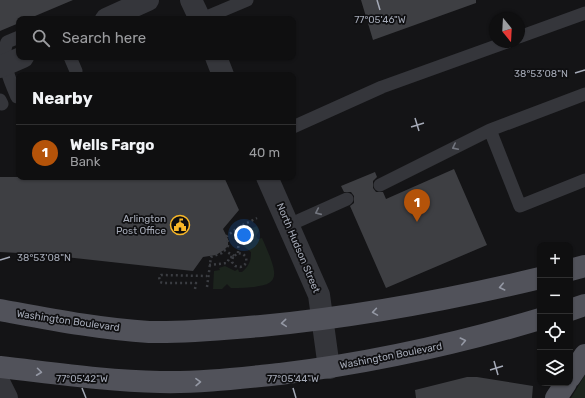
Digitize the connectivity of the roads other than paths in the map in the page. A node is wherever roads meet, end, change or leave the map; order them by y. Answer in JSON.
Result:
{"nodes":[{"id":1,"x":191,"y":0,"type":"edge"},
{"id":2,"x":248,"y":0,"type":"edge"},
{"id":3,"x":138,"y":2,"type":"edge"},
{"id":4,"x":585,"y":13,"type":"edge"},
{"id":5,"x":112,"y":16,"type":"edge"},
{"id":6,"x":199,"y":16,"type":"edge"},
{"id":7,"x":208,"y":16,"type":"edge"},
{"id":8,"x":525,"y":35,"type":"edge"},
{"id":9,"x":16,"y":38,"type":"edge"},
{"id":10,"x":490,"y":48,"type":"edge"},
{"id":11,"x":71,"y":60,"type":"edge"},
{"id":12,"x":217,"y":60,"type":"edge"},
{"id":13,"x":9,"y":63,"type":"edge"},
{"id":14,"x":76,"y":71,"type":"dead end"},
{"id":15,"x":222,"y":72,"type":"edge"},
{"id":16,"x":16,"y":93,"type":"edge"},
{"id":17,"x":585,"y":94,"type":"edge"},
{"id":18,"x":296,"y":126,"type":"edge"},
{"id":19,"x":490,"y":130,"type":"junction"},
{"id":20,"x":268,"y":180,"type":"edge"},
{"id":21,"x":585,"y":180,"type":"edge"},
{"id":22,"x":380,"y":185,"type":"dead end"},
{"id":23,"x":347,"y":199,"type":"dead end"},
{"id":24,"x":288,"y":225,"type":"junction"},
{"id":25,"x":585,"y":266,"type":"edge"},
{"id":26,"x":573,"y":269,"type":"edge"},
{"id":27,"x":537,"y":279,"type":"edge"},
{"id":28,"x":585,"y":305,"type":"edge"},
{"id":29,"x":573,"y":309,"type":"edge"},
{"id":30,"x":0,"y":310,"type":"edge"},
{"id":31,"x":323,"y":320,"type":"junction"},
{"id":32,"x":537,"y":320,"type":"edge"},
{"id":33,"x":585,"y":355,"type":"edge"},
{"id":34,"x":0,"y":367,"type":"edge"},
{"id":35,"x":328,"y":368,"type":"junction"},
{"id":36,"x":573,"y":372,"type":"edge"},
{"id":37,"x":0,"y":384,"type":"edge"},
{"id":38,"x":564,"y":386,"type":"edge"},
{"id":39,"x":7,"y":398,"type":"edge"},
{"id":40,"x":556,"y":398,"type":"edge"}],
"edges":[{"from":1,"to":6,"type":"street"},
{"from":2,"to":7,"type":"lane"},
{"from":3,"to":5,"type":"street"},
{"from":4,"to":8,"type":"lane"},
{"from":9,"to":13,"type":"lane"},
{"from":10,"to":18,"type":"lane"},
{"from":11,"to":14,"type":"lane"},
{"from":12,"to":15,"type":"street"},
{"from":13,"to":16,"type":"lane"},
{"from":17,"to":19,"type":"lane"},
{"from":19,"to":21,"type":"lane"},
{"from":19,"to":22,"type":"lane","one_way":true},
{"from":20,"to":24,"type":"street","name":"North Hudson Street"},
{"from":23,"to":24,"type":"lane","one_way":true},
{"from":24,"to":31,"type":"street","name":"North Hudson Street"},
{"from":25,"to":26,"type":"main road"},
{"from":27,"to":31,"type":"main road","name":"Washington Boulevard","one_way":true},
{"from":28,"to":29,"type":"main road"},
{"from":31,"to":30,"type":"main road","name":"Washington Boulevard","one_way":true},
{"from":31,"to":35,"type":"street","name":"North Hudson Street"},
{"from":35,"to":32,"type":"main road","name":"Washington Boulevard","one_way":true},
{"from":33,"to":36,"type":"main road"},
{"from":34,"to":35,"type":"main road","name":"Washington Boulevard","one_way":true},
{"from":37,"to":39,"type":"street"},
{"from":38,"to":40,"type":"main road"}]}
